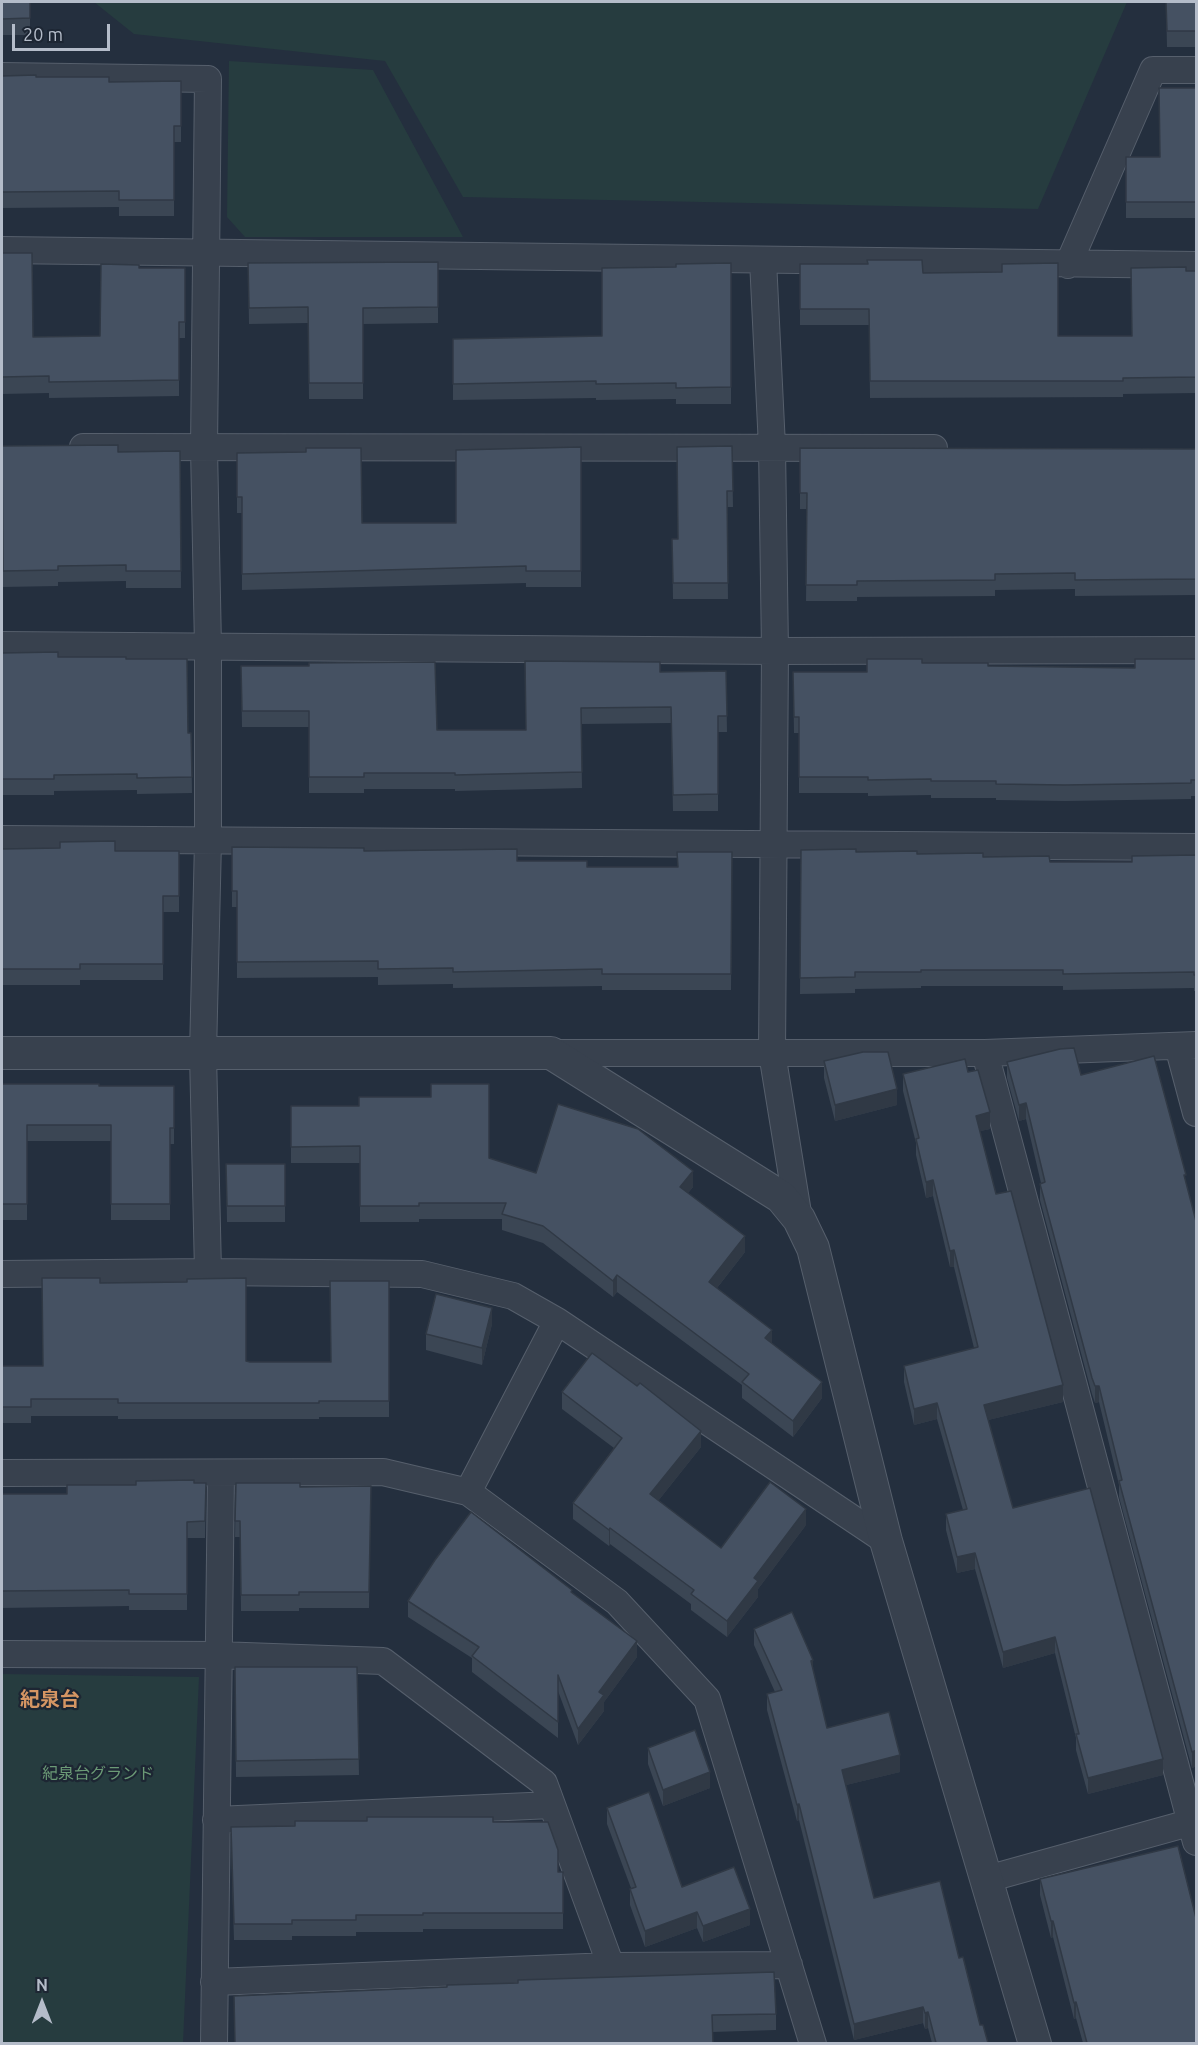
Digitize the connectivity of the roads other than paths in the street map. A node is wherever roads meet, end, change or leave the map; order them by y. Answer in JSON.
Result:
{"nodes":[{"id":1,"x":1197,"y":70,"type":"edge"},
{"id":2,"x":2,"y":76,"type":"edge"},
{"id":3,"x":2,"y":250,"type":"edge"},
{"id":4,"x":207,"y":253,"type":"junction"},
{"id":5,"x":763,"y":260,"type":"junction"},
{"id":6,"x":1068,"y":265,"type":"junction"},
{"id":7,"x":1197,"y":265,"type":"edge"},
{"id":8,"x":61,"y":447,"type":"edge"},
{"id":9,"x":772,"y":447,"type":"junction"},
{"id":10,"x":204,"y":448,"type":"junction"},
{"id":11,"x":961,"y":448,"type":"edge"},
{"id":12,"x":2,"y":645,"type":"edge"},
{"id":13,"x":208,"y":647,"type":"junction"},
{"id":14,"x":1197,"y":650,"type":"edge"},
{"id":15,"x":775,"y":651,"type":"junction"},
{"id":16,"x":2,"y":839,"type":"edge"},
{"id":17,"x":208,"y":841,"type":"junction"},
{"id":18,"x":774,"y":845,"type":"junction"},
{"id":19,"x":1197,"y":847,"type":"edge"},
{"id":20,"x":1187,"y":1046,"type":"edge"},
{"id":21,"x":2,"y":1053,"type":"edge"},
{"id":22,"x":551,"y":1053,"type":"junction"},
{"id":23,"x":772,"y":1053,"type":"junction"},
{"id":24,"x":985,"y":1053,"type":"junction"},
{"id":25,"x":203,"y":1054,"type":"junction"},
{"id":26,"x":1197,"y":1113,"type":"edge"},
{"id":27,"x":799,"y":1219,"type":"junction"},
{"id":28,"x":208,"y":1272,"type":"junction"},
{"id":29,"x":2,"y":1274,"type":"edge"},
{"id":30,"x":557,"y":1321,"type":"junction"},
{"id":31,"x":2,"y":1473,"type":"edge"},
{"id":32,"x":221,"y":1474,"type":"junction"},
{"id":33,"x":468,"y":1492,"type":"junction"},
{"id":34,"x":886,"y":1541,"type":"junction"},
{"id":35,"x":2,"y":1654,"type":"edge"},
{"id":36,"x":218,"y":1655,"type":"junction"},
{"id":37,"x":552,"y":1805,"type":"junction"},
{"id":38,"x":216,"y":1820,"type":"junction"},
{"id":39,"x":1195,"y":1828,"type":"edge"},
{"id":40,"x":987,"y":1879,"type":"junction"},
{"id":41,"x":789,"y":1965,"type":"junction"},
{"id":42,"x":611,"y":1966,"type":"junction"},
{"id":43,"x":214,"y":1982,"type":"junction"},
{"id":44,"x":214,"y":2043,"type":"edge"},
{"id":45,"x":813,"y":2043,"type":"edge"},
{"id":46,"x":1035,"y":2043,"type":"edge"}],
"edges":[{"from":1,"to":6,"type":"street"},
{"from":2,"to":4,"type":"street"},
{"from":3,"to":4,"type":"street"},
{"from":4,"to":5,"type":"street"},
{"from":4,"to":10,"type":"street"},
{"from":5,"to":6,"type":"street"},
{"from":5,"to":9,"type":"street"},
{"from":6,"to":7,"type":"street"},
{"from":8,"to":10,"type":"street"},
{"from":9,"to":10,"type":"street"},
{"from":9,"to":11,"type":"street"},
{"from":9,"to":15,"type":"street"},
{"from":10,"to":13,"type":"street"},
{"from":12,"to":13,"type":"street"},
{"from":13,"to":15,"type":"street"},
{"from":13,"to":17,"type":"street"},
{"from":14,"to":15,"type":"street"},
{"from":15,"to":18,"type":"street"},
{"from":16,"to":17,"type":"street"},
{"from":17,"to":18,"type":"street"},
{"from":17,"to":25,"type":"street"},
{"from":18,"to":19,"type":"street"},
{"from":18,"to":23,"type":"street"},
{"from":20,"to":24,"type":"street"},
{"from":20,"to":26,"type":"street"},
{"from":21,"to":25,"type":"street"},
{"from":22,"to":23,"type":"street"},
{"from":22,"to":25,"type":"street"},
{"from":22,"to":27,"type":"street"},
{"from":23,"to":24,"type":"street"},
{"from":23,"to":27,"type":"street"},
{"from":24,"to":39,"type":"street"},
{"from":25,"to":28,"type":"street"},
{"from":27,"to":34,"type":"street"},
{"from":28,"to":29,"type":"street"},
{"from":28,"to":30,"type":"street"},
{"from":30,"to":33,"type":"street"},
{"from":30,"to":34,"type":"street"},
{"from":31,"to":32,"type":"street"},
{"from":32,"to":33,"type":"street"},
{"from":32,"to":36,"type":"street"},
{"from":33,"to":41,"type":"street"},
{"from":34,"to":40,"type":"street"},
{"from":35,"to":36,"type":"street"},
{"from":36,"to":37,"type":"street"},
{"from":36,"to":38,"type":"street"},
{"from":37,"to":38,"type":"street"},
{"from":37,"to":42,"type":"street"},
{"from":38,"to":43,"type":"street"},
{"from":39,"to":40,"type":"street"},
{"from":40,"to":46,"type":"street"},
{"from":41,"to":42,"type":"street"},
{"from":41,"to":45,"type":"street"},
{"from":42,"to":43,"type":"street"},
{"from":43,"to":44,"type":"street"}]}
